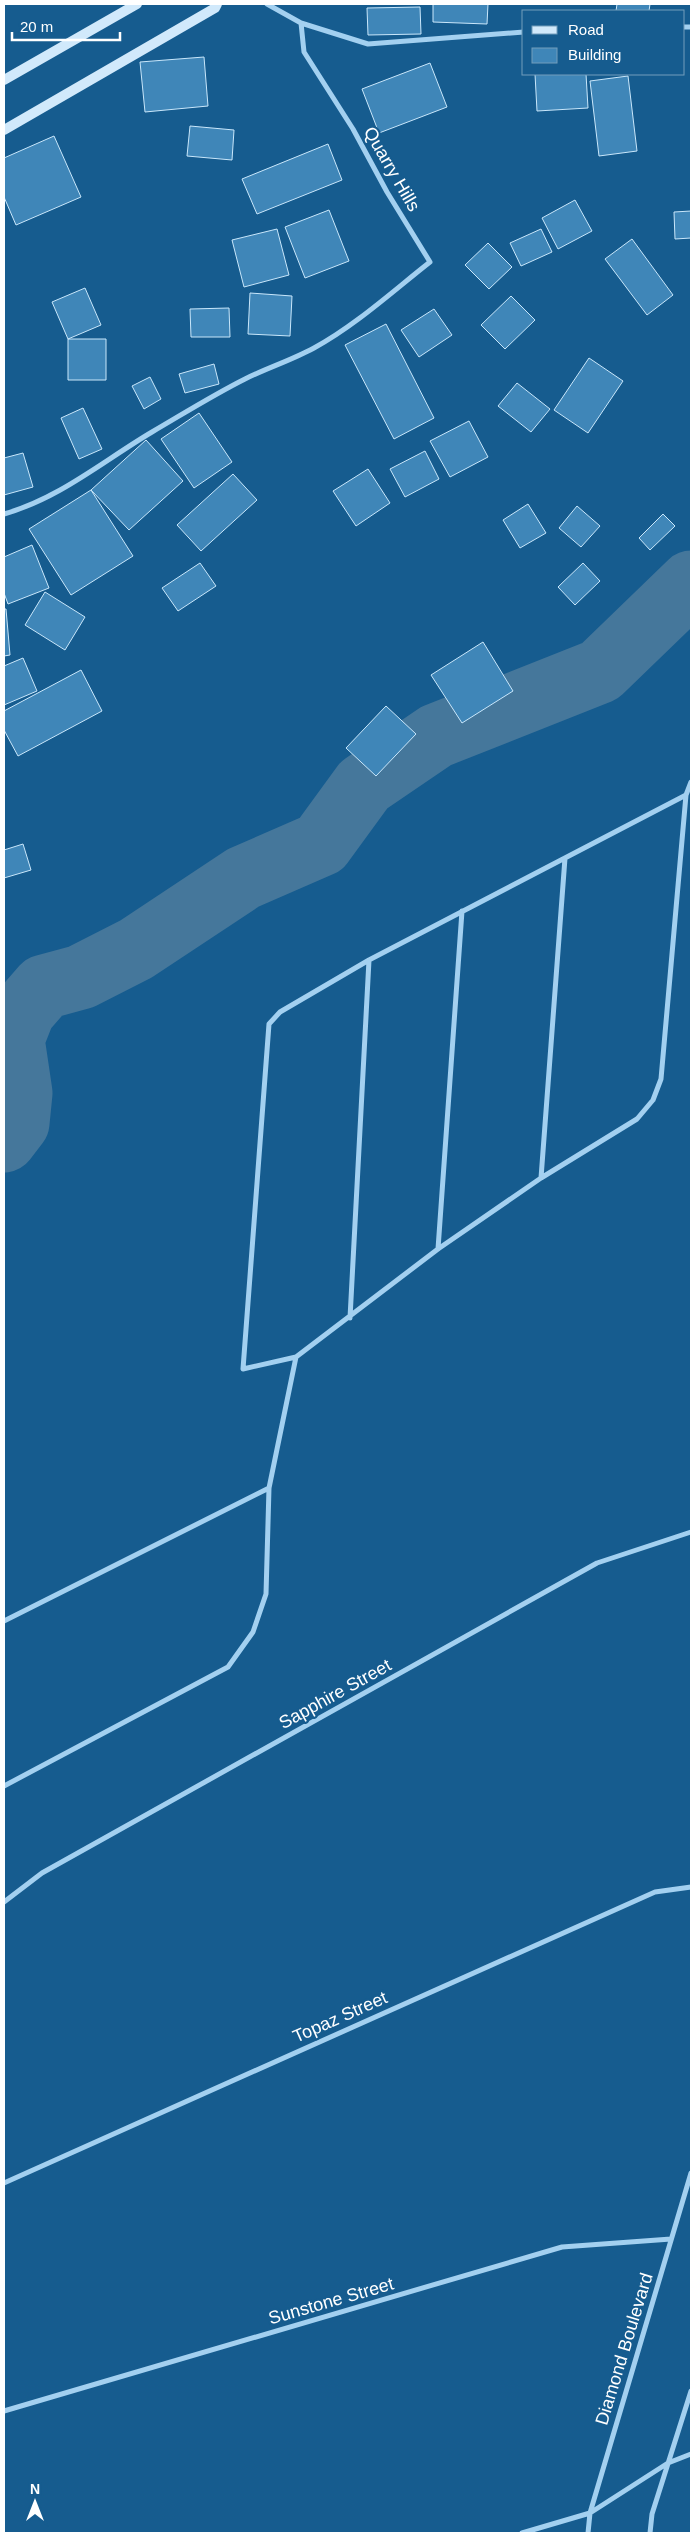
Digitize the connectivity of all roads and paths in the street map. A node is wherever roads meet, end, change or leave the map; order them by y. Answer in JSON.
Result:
{"nodes":[{"id":1,"x":136,"y":4,"type":"edge"},
{"id":2,"x":217,"y":4,"type":"edge"},
{"id":3,"x":267,"y":4,"type":"edge"},
{"id":4,"x":301,"y":23,"type":"junction"},
{"id":5,"x":522,"y":32,"type":"edge"},
{"id":6,"x":4,"y":80,"type":"edge"},
{"id":7,"x":4,"y":130,"type":"edge"},
{"id":8,"x":4,"y":514,"type":"edge"},
{"id":9,"x":691,"y":782,"type":"edge"},
{"id":10,"x":686,"y":795,"type":"junction"},
{"id":11,"x":565,"y":858,"type":"junction"},
{"id":12,"x":462,"y":911,"type":"junction"},
{"id":13,"x":369,"y":960,"type":"junction"},
{"id":14,"x":540,"y":1178,"type":"junction"},
{"id":15,"x":438,"y":1249,"type":"junction"},
{"id":16,"x":350,"y":1318,"type":"junction"},
{"id":17,"x":296,"y":1357,"type":"junction"},
{"id":18,"x":269,"y":1488,"type":"junction"},
{"id":19,"x":691,"y":1532,"type":"edge"},
{"id":20,"x":4,"y":1621,"type":"edge"},
{"id":21,"x":4,"y":1786,"type":"edge"},
{"id":22,"x":691,"y":1887,"type":"edge"},
{"id":23,"x":4,"y":1902,"type":"edge"},
{"id":24,"x":691,"y":2172,"type":"edge"},
{"id":25,"x":4,"y":2183,"type":"edge"},
{"id":26,"x":671,"y":2239,"type":"junction"},
{"id":27,"x":691,"y":2391,"type":"edge"},
{"id":28,"x":4,"y":2411,"type":"edge"},
{"id":29,"x":691,"y":2454,"type":"edge"},
{"id":30,"x":668,"y":2463,"type":"junction"},
{"id":31,"x":590,"y":2513,"type":"junction"},
{"id":32,"x":522,"y":2533,"type":"edge"},
{"id":33,"x":588,"y":2533,"type":"edge"},
{"id":34,"x":650,"y":2533,"type":"edge"}],
"edges":[{"from":1,"to":6,"type":"main road"},
{"from":2,"to":7,"type":"main road"},
{"from":3,"to":4,"type":"street"},
{"from":4,"to":5,"type":"street"},
{"from":4,"to":8,"type":"street","name":"Quarry Hills"},
{"from":9,"to":10,"type":"street"},
{"from":10,"to":11,"type":"street"},
{"from":10,"to":14,"type":"street"},
{"from":11,"to":12,"type":"street"},
{"from":11,"to":14,"type":"street"},
{"from":12,"to":13,"type":"street"},
{"from":12,"to":15,"type":"street"},
{"from":13,"to":16,"type":"street"},
{"from":13,"to":17,"type":"street"},
{"from":14,"to":15,"type":"street"},
{"from":15,"to":16,"type":"street"},
{"from":16,"to":17,"type":"street"},
{"from":17,"to":18,"type":"street"},
{"from":18,"to":20,"type":"street"},
{"from":18,"to":21,"type":"street"},
{"from":19,"to":23,"type":"street","name":"Sapphire Street"},
{"from":22,"to":25,"type":"street","name":"Topaz Street"},
{"from":24,"to":26,"type":"street","name":"Diamond Boulevard"},
{"from":26,"to":28,"type":"street","name":"Sunstone Street"},
{"from":26,"to":31,"type":"street","name":"Diamond Boulevard"},
{"from":27,"to":30,"type":"street"},
{"from":29,"to":30,"type":"street"},
{"from":30,"to":31,"type":"street"},
{"from":30,"to":34,"type":"street"},
{"from":31,"to":32,"type":"street"},
{"from":31,"to":33,"type":"street","name":"Diamond Boulevard"}]}
